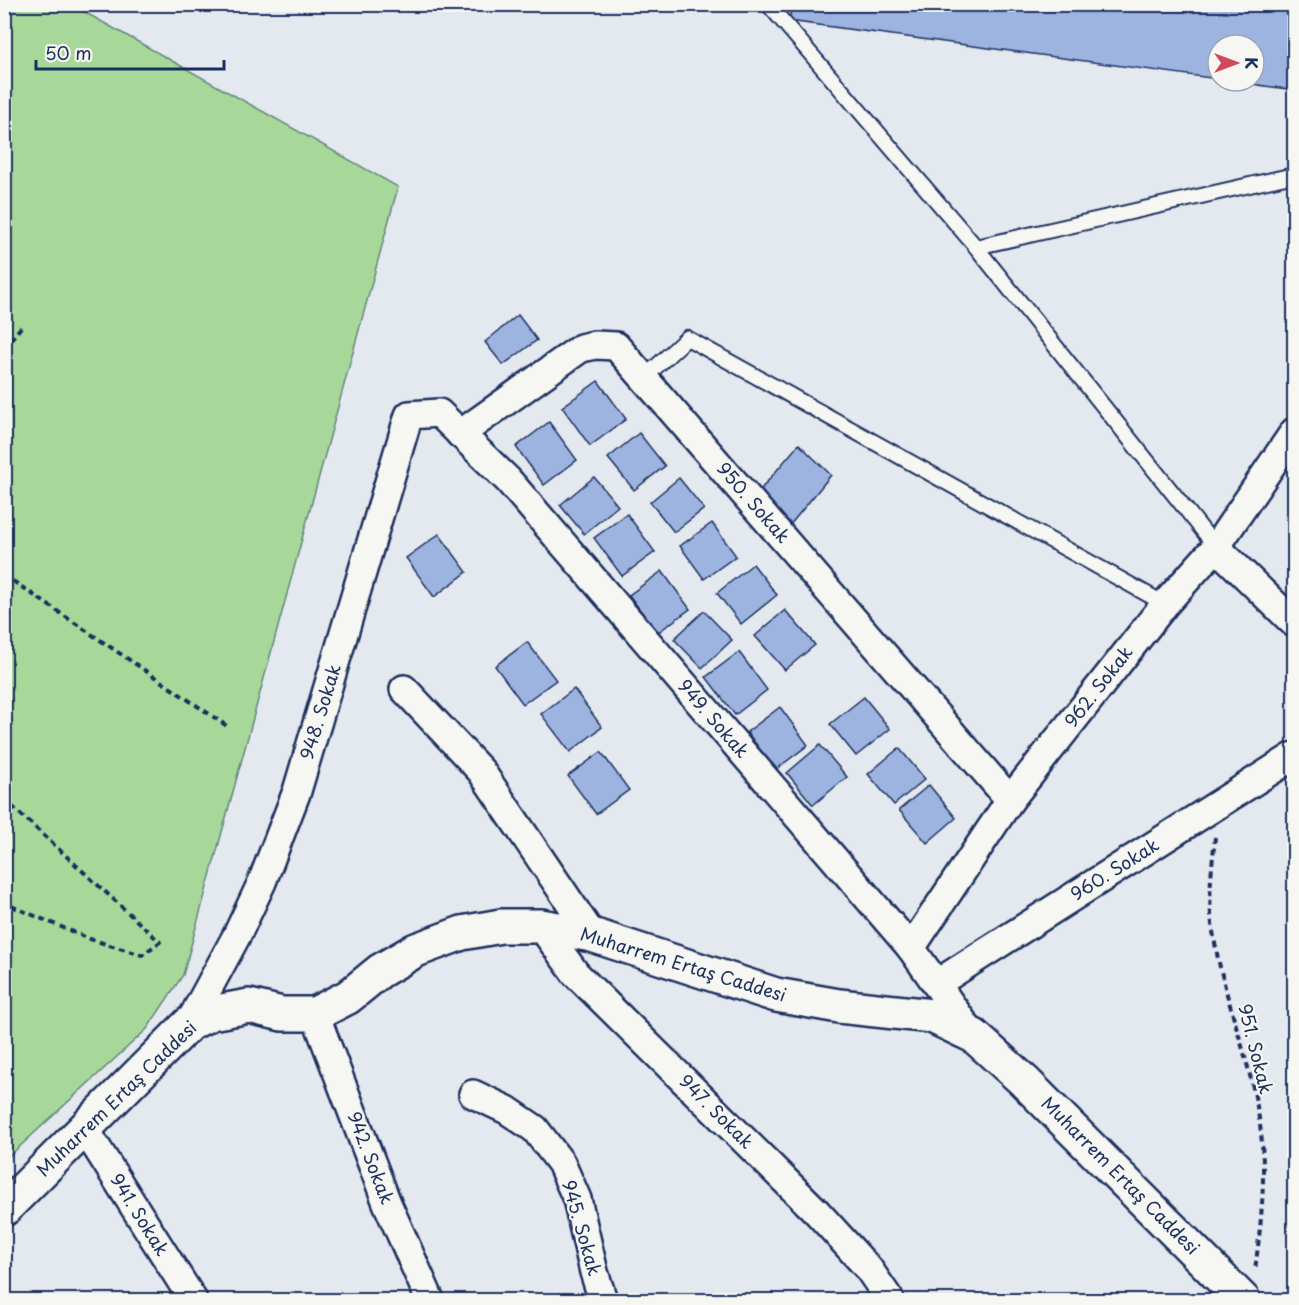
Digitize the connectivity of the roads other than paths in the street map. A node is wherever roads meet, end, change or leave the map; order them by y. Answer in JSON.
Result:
{"nodes":[{"id":1,"x":768,"y":4,"type":"edge"},
{"id":2,"x":1294,"y":175,"type":"edge"},
{"id":3,"x":976,"y":247,"type":"junction"},
{"id":4,"x":644,"y":378,"type":"junction"},
{"id":5,"x":439,"y":413,"type":"joint"},
{"id":6,"x":1294,"y":432,"type":"edge"},
{"id":7,"x":460,"y":434,"type":"junction"},
{"id":8,"x":1216,"y":547,"type":"junction"},
{"id":9,"x":1165,"y":604,"type":"junction"},
{"id":10,"x":1294,"y":622,"type":"edge"},
{"id":11,"x":404,"y":689,"type":"dead end"},
{"id":12,"x":1294,"y":756,"type":"edge"},
{"id":13,"x":1010,"y":800,"type":"junction"},
{"id":14,"x":541,"y":926,"type":"junction"},
{"id":15,"x":592,"y":935,"type":"junction"},
{"id":16,"x":911,"y":948,"type":"junction"},
{"id":17,"x":936,"y":984,"type":"junction"},
{"id":18,"x":315,"y":1014,"type":"junction"},
{"id":19,"x":189,"y":1024,"type":"junction"},
{"id":20,"x":974,"y":1036,"type":"junction"},
{"id":21,"x":472,"y":1094,"type":"dead end"},
{"id":22,"x":85,"y":1129,"type":"junction"},
{"id":23,"x":4,"y":1209,"type":"edge"},
{"id":24,"x":1248,"y":1291,"type":"edge"},
{"id":25,"x":194,"y":1300,"type":"edge"},
{"id":26,"x":430,"y":1300,"type":"edge"},
{"id":27,"x":603,"y":1300,"type":"edge"},
{"id":28,"x":890,"y":1300,"type":"edge"}],
"edges":[{"from":1,"to":3,"type":"lane"},
{"from":2,"to":3,"type":"lane"},
{"from":3,"to":8,"type":"lane"},
{"from":4,"to":7,"type":"street","name":"950. Sokak"},
{"from":4,"to":9,"type":"lane"},
{"from":4,"to":13,"type":"street","name":"950. Sokak"},
{"from":5,"to":7,"type":"street","name":"949. Sokak"},
{"from":5,"to":19,"type":"street","name":"948. Sokak"},
{"from":6,"to":8,"type":"street","name":"962. Sokak"},
{"from":7,"to":16,"type":"street","name":"949. Sokak"},
{"from":8,"to":9,"type":"street","name":"962. Sokak"},
{"from":8,"to":10,"type":"street"},
{"from":9,"to":13,"type":"street","name":"962. Sokak"},
{"from":11,"to":15,"type":"street"},
{"from":12,"to":17,"type":"street","name":"960. Sokak"},
{"from":13,"to":16,"type":"street","name":"962. Sokak"},
{"from":14,"to":15,"type":"street","name":"Muharrem Ertaş Caddesi"},
{"from":14,"to":18,"type":"street","name":"Muharrem Ertaş Caddesi"},
{"from":14,"to":28,"type":"street","name":"947. Sokak"},
{"from":15,"to":20,"type":"street","name":"Muharrem Ertaş Caddesi"},
{"from":16,"to":17,"type":"street","name":"949. Sokak"},
{"from":17,"to":20,"type":"street","name":"949. Sokak"},
{"from":18,"to":19,"type":"street","name":"Muharrem Ertaş Caddesi"},
{"from":18,"to":26,"type":"street","name":"942. Sokak"},
{"from":19,"to":22,"type":"street","name":"Muharrem Ertaş Caddesi"},
{"from":20,"to":24,"type":"street","name":"Muharrem Ertaş Caddesi"},
{"from":21,"to":27,"type":"street","name":"945. Sokak"},
{"from":22,"to":23,"type":"street","name":"Muharrem Ertaş Caddesi"},
{"from":22,"to":25,"type":"street","name":"941. Sokak"}]}
